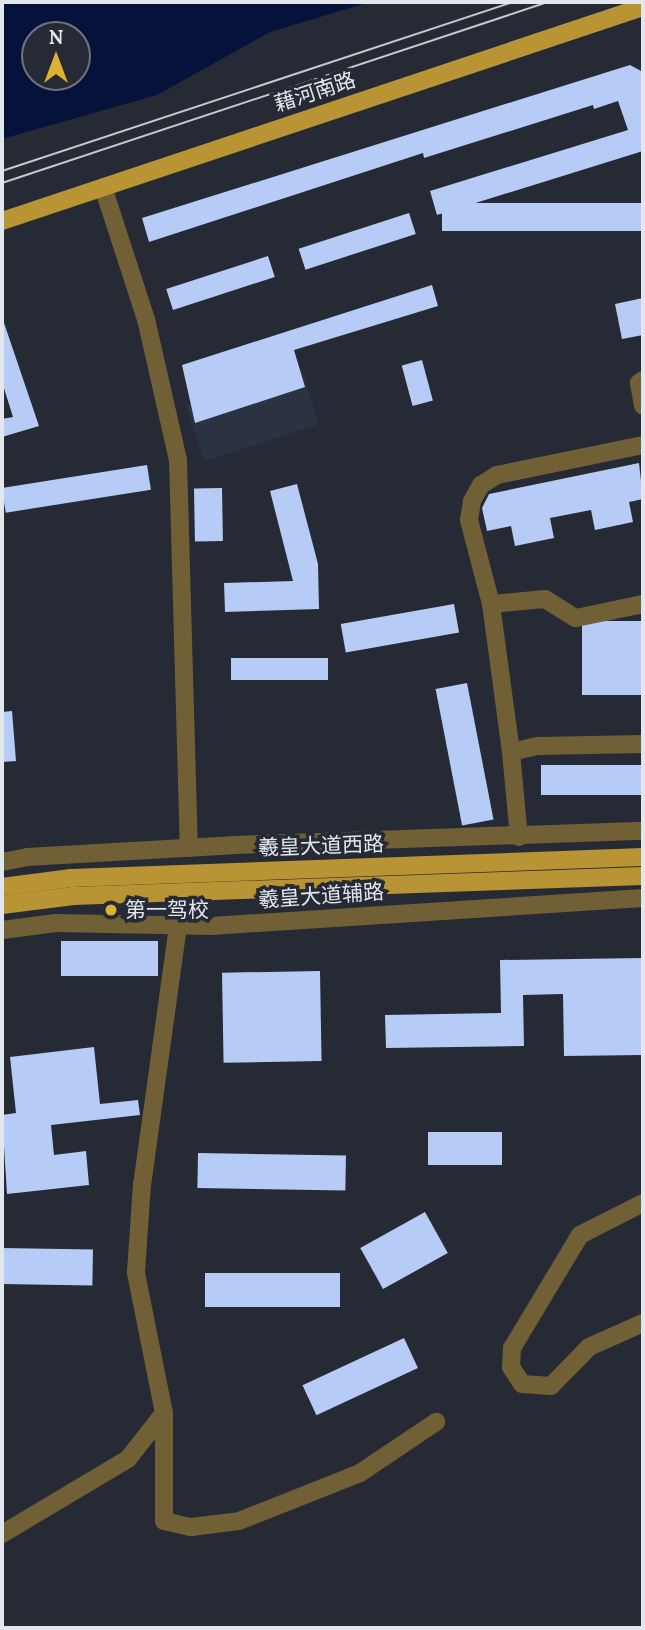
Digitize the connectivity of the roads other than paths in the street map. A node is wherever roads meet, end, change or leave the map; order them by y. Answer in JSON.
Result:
{"nodes":[{"id":1,"x":643,"y":7,"type":"edge"},
{"id":2,"x":103,"y":187,"type":"junction"},
{"id":3,"x":2,"y":220,"type":"edge"},
{"id":4,"x":643,"y":380,"type":"edge"},
{"id":5,"x":643,"y":406,"type":"edge"},
{"id":6,"x":643,"y":445,"type":"edge"},
{"id":7,"x":491,"y":604,"type":"junction"},
{"id":8,"x":643,"y":604,"type":"edge"},
{"id":9,"x":643,"y":744,"type":"edge"},
{"id":10,"x":511,"y":752,"type":"junction"},
{"id":11,"x":643,"y":831,"type":"edge"},
{"id":12,"x":519,"y":837,"type":"junction"},
{"id":13,"x":189,"y":848,"type":"junction"},
{"id":14,"x":643,"y":857,"type":"edge"},
{"id":15,"x":2,"y":862,"type":"edge"},
{"id":16,"x":643,"y":876,"type":"edge"},
{"id":17,"x":2,"y":887,"type":"edge"},
{"id":18,"x":643,"y":898,"type":"edge"},
{"id":19,"x":2,"y":905,"type":"edge"},
{"id":20,"x":178,"y":926,"type":"junction"},
{"id":21,"x":2,"y":930,"type":"edge"},
{"id":22,"x":643,"y":1203,"type":"edge"},
{"id":23,"x":643,"y":1323,"type":"edge"},
{"id":24,"x":164,"y":1413,"type":"junction"},
{"id":25,"x":436,"y":1422,"type":"dead end"},
{"id":26,"x":2,"y":1534,"type":"edge"}],
"edges":[{"from":1,"to":2,"type":"main road","name":"藉河南路"},
{"from":2,"to":3,"type":"main road","name":"藉河南路"},
{"from":2,"to":13,"type":"street"},
{"from":4,"to":5,"type":"street"},
{"from":6,"to":7,"type":"street"},
{"from":7,"to":8,"type":"street"},
{"from":7,"to":10,"type":"street"},
{"from":9,"to":10,"type":"street"},
{"from":10,"to":12,"type":"street"},
{"from":11,"to":12,"type":"street"},
{"from":12,"to":13,"type":"street"},
{"from":13,"to":15,"type":"street"},
{"from":14,"to":17,"type":"main road","name":"羲皇大道西路"},
{"from":16,"to":19,"type":"main road","name":"羲皇大道西路"},
{"from":18,"to":20,"type":"street","name":"羲皇大道辅路"},
{"from":20,"to":21,"type":"street","name":"羲皇大道辅路"},
{"from":20,"to":24,"type":"street"},
{"from":22,"to":23,"type":"street"},
{"from":24,"to":25,"type":"street"},
{"from":24,"to":26,"type":"street"}]}
